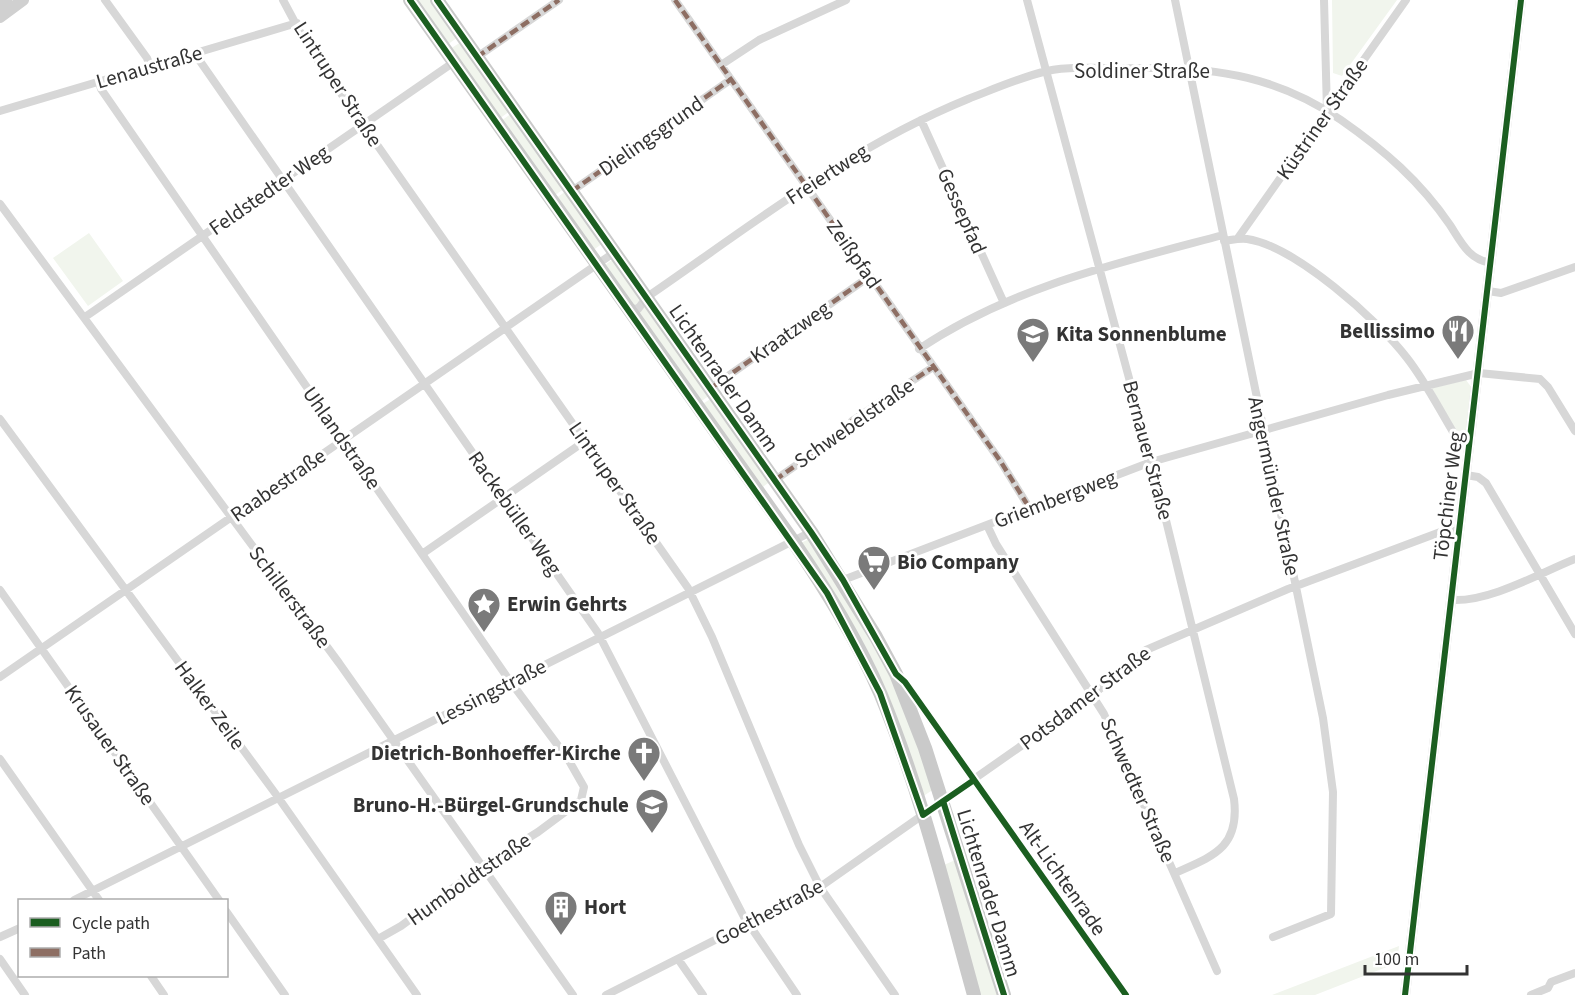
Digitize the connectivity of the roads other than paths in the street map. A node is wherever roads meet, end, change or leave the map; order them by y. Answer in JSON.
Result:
{"nodes":[{"id":1,"x":6,"y":0,"type":"edge"},
{"id":2,"x":23,"y":0,"type":"edge"},
{"id":3,"x":105,"y":0,"type":"edge"},
{"id":4,"x":283,"y":0,"type":"edge"},
{"id":5,"x":410,"y":0,"type":"edge"},
{"id":6,"x":437,"y":0,"type":"edge"},
{"id":7,"x":559,"y":0,"type":"edge"},
{"id":8,"x":675,"y":0,"type":"edge"},
{"id":9,"x":846,"y":0,"type":"edge"},
{"id":10,"x":1027,"y":0,"type":"edge"},
{"id":11,"x":1175,"y":0,"type":"edge"},
{"id":12,"x":1324,"y":0,"type":"edge"},
{"id":13,"x":1406,"y":0,"type":"edge"},
{"id":14,"x":1521,"y":0,"type":"edge"},
{"id":15,"x":0,"y":4,"type":"edge"},
{"id":16,"x":0,"y":17,"type":"edge"},
{"id":17,"x":297,"y":23,"type":"junction"},
{"id":18,"x":195,"y":54,"type":"junction"},
{"id":19,"x":477,"y":57,"type":"junction"},
{"id":20,"x":454,"y":62,"type":"junction"},
{"id":21,"x":721,"y":65,"type":"junction"},
{"id":22,"x":150,"y":66,"type":"junction"},
{"id":23,"x":1189,"y":68,"type":"junction"},
{"id":24,"x":1046,"y":72,"type":"junction"},
{"id":25,"x":730,"y":80,"type":"junction"},
{"id":26,"x":99,"y":82,"type":"junction"},
{"id":27,"x":0,"y":111,"type":"edge"},
{"id":28,"x":1327,"y":111,"type":"junction"},
{"id":29,"x":921,"y":120,"type":"junction"},
{"id":30,"x":363,"y":125,"type":"junction"},
{"id":31,"x":283,"y":180,"type":"junction"},
{"id":32,"x":806,"y":186,"type":"junction"},
{"id":33,"x":572,"y":191,"type":"junction"},
{"id":34,"x":0,"y":204,"type":"edge"},
{"id":35,"x":203,"y":236,"type":"junction"},
{"id":36,"x":1224,"y":238,"type":"junction"},
{"id":37,"x":1238,"y":238,"type":"junction"},
{"id":38,"x":615,"y":252,"type":"junction"},
{"id":39,"x":1491,"y":263,"type":"junction"},
{"id":40,"x":596,"y":264,"type":"junction"},
{"id":41,"x":1575,"y":267,"type":"edge"},
{"id":42,"x":1099,"y":268,"type":"junction"},
{"id":43,"x":870,"y":276,"type":"junction"},
{"id":44,"x":1488,"y":291,"type":"junction"},
{"id":45,"x":647,"y":297,"type":"junction"},
{"id":46,"x":1004,"y":303,"type":"junction"},
{"id":47,"x":628,"y":308,"type":"junction"},
{"id":48,"x":85,"y":317,"type":"junction"},
{"id":49,"x":505,"y":328,"type":"junction"},
{"id":50,"x":919,"y":349,"type":"junction"},
{"id":51,"x":933,"y":367,"type":"junction"},
{"id":52,"x":1479,"y":373,"type":"junction"},
{"id":53,"x":424,"y":384,"type":"junction"},
{"id":54,"x":1426,"y":386,"type":"junction"},
{"id":55,"x":711,"y":388,"type":"junction"},
{"id":56,"x":0,"y":419,"type":"edge"},
{"id":57,"x":1263,"y":431,"type":"junction"},
{"id":58,"x":1575,"y":431,"type":"edge"},
{"id":59,"x":1453,"y":432,"type":"dead end"},
{"id":60,"x":343,"y":440,"type":"junction"},
{"id":61,"x":585,"y":441,"type":"junction"},
{"id":62,"x":1151,"y":462,"type":"junction"},
{"id":63,"x":1466,"y":475,"type":"junction"},
{"id":64,"x":775,"y":480,"type":"junction"},
{"id":65,"x":504,"y":497,"type":"junction"},
{"id":66,"x":1030,"y":509,"type":"junction"},
{"id":67,"x":231,"y":517,"type":"junction"},
{"id":68,"x":987,"y":525,"type":"junction"},
{"id":69,"x":1460,"y":531,"type":"junction"},
{"id":70,"x":812,"y":532,"type":"junction"},
{"id":71,"x":793,"y":542,"type":"junction"},
{"id":72,"x":422,"y":554,"type":"junction"},
{"id":73,"x":1575,"y":559,"type":"edge"},
{"id":74,"x":1540,"y":573,"type":"junction"},
{"id":75,"x":843,"y":580,"type":"junction"},
{"id":76,"x":1295,"y":586,"type":"junction"},
{"id":77,"x":126,"y":590,"type":"junction"},
{"id":78,"x":0,"y":591,"type":"edge"},
{"id":79,"x":691,"y":592,"type":"junction"},
{"id":80,"x":1452,"y":600,"type":"junction"},
{"id":81,"x":1193,"y":629,"type":"junction"},
{"id":82,"x":1575,"y":634,"type":"edge"},
{"id":83,"x":600,"y":637,"type":"junction"},
{"id":84,"x":42,"y":648,"type":"junction"},
{"id":85,"x":896,"y":674,"type":"junction"},
{"id":86,"x":0,"y":677,"type":"edge"},
{"id":87,"x":511,"y":682,"type":"junction"},
{"id":88,"x":1093,"y":694,"type":"junction"},
{"id":89,"x":395,"y":740,"type":"junction"},
{"id":90,"x":0,"y":759,"type":"edge"},
{"id":91,"x":974,"y":780,"type":"junction"},
{"id":92,"x":584,"y":792,"type":"joint"},
{"id":93,"x":279,"y":798,"type":"junction"},
{"id":94,"x":943,"y":801,"type":"junction"},
{"id":95,"x":923,"y":815,"type":"junction"},
{"id":96,"x":182,"y":847,"type":"junction"},
{"id":97,"x":960,"y":855,"type":"junction"},
{"id":98,"x":938,"y":862,"type":"junction"},
{"id":99,"x":483,"y":866,"type":"junction"},
{"id":100,"x":1175,"y":873,"type":"junction"},
{"id":101,"x":820,"y":886,"type":"junction"},
{"id":102,"x":92,"y":891,"type":"junction"},
{"id":103,"x":76,"y":899,"type":"edge"},
{"id":104,"x":98,"y":899,"type":"edge"},
{"id":105,"x":218,"y":899,"type":"edge"},
{"id":106,"x":228,"y":914,"type":"edge"},
{"id":107,"x":748,"y":924,"type":"junction"},
{"id":108,"x":18,"y":929,"type":"edge"},
{"id":109,"x":1273,"y":937,"type":"dead end"},
{"id":110,"x":0,"y":938,"type":"edge"},
{"id":111,"x":378,"y":939,"type":"junction"},
{"id":112,"x":0,"y":959,"type":"edge"},
{"id":113,"x":678,"y":959,"type":"junction"},
{"id":114,"x":1217,"y":971,"type":"dead end"},
{"id":115,"x":1575,"y":973,"type":"edge"},
{"id":116,"x":152,"y":977,"type":"edge"},
{"id":117,"x":25,"y":995,"type":"edge"},
{"id":118,"x":164,"y":995,"type":"edge"},
{"id":119,"x":285,"y":995,"type":"edge"},
{"id":120,"x":417,"y":995,"type":"edge"},
{"id":121,"x":573,"y":995,"type":"edge"},
{"id":122,"x":606,"y":995,"type":"edge"},
{"id":123,"x":703,"y":995,"type":"edge"},
{"id":124,"x":797,"y":995,"type":"edge"},
{"id":125,"x":895,"y":995,"type":"edge"},
{"id":126,"x":974,"y":995,"type":"edge"},
{"id":127,"x":1004,"y":995,"type":"edge"},
{"id":128,"x":1126,"y":995,"type":"edge"},
{"id":129,"x":1405,"y":995,"type":"edge"},
{"id":130,"x":1532,"y":995,"type":"edge"}],
"edges":[{"from":1,"to":15,"type":"main road"},
{"from":2,"to":16,"type":"main road"},
{"from":3,"to":22,"type":"street"},
{"from":4,"to":17,"type":"street","name":"Lintruper Straße"},
{"from":5,"to":20,"type":"main road","name":"Lichtenrader Damm"},
{"from":6,"to":19,"type":"main road","name":"Lichtenrader Damm"},
{"from":7,"to":19,"type":"street"},
{"from":8,"to":21,"type":"street","name":"Zeißpfad"},
{"from":9,"to":21,"type":"street"},
{"from":10,"to":24,"type":"street","name":"Bernauer Straße"},
{"from":11,"to":23,"type":"street","name":"Angermünder Straße"},
{"from":12,"to":28,"type":"street"},
{"from":13,"to":28,"type":"street","name":"Küstriner Straße"},
{"from":14,"to":39,"type":"street","name":"Töpchiner Weg"},
{"from":17,"to":18,"type":"street","name":"Lenaustraße"},
{"from":17,"to":30,"type":"street","name":"Lintruper Straße"},
{"from":18,"to":22,"type":"street","name":"Lenaustraße"},
{"from":18,"to":31,"type":"street","name":"Rackebüller Weg"},
{"from":19,"to":33,"type":"main road","name":"Lichtenrader Damm"},
{"from":20,"to":30,"type":"street","name":"Feldstedter Weg"},
{"from":20,"to":40,"type":"main road","name":"Lichtenrader Damm"},
{"from":21,"to":25,"type":"street","name":"Zeißpfad"},
{"from":22,"to":26,"type":"street","name":"Lenaustraße"},
{"from":23,"to":24,"type":"street","name":"Soldiner Straße"},
{"from":23,"to":28,"type":"street","name":"Soldiner Straße"},
{"from":23,"to":36,"type":"street","name":"Angermünder Straße"},
{"from":24,"to":29,"type":"street","name":"Freiertweg"},
{"from":24,"to":42,"type":"street","name":"Bernauer Straße"},
{"from":25,"to":32,"type":"street","name":"Zeißpfad"},
{"from":25,"to":33,"type":"street","name":"Dielingsgrund"},
{"from":26,"to":27,"type":"street","name":"Lenaustraße"},
{"from":26,"to":35,"type":"street","name":"Uhlandstraße"},
{"from":28,"to":37,"type":"street","name":"Küstriner Straße"},
{"from":28,"to":39,"type":"street","name":"Soldiner Straße"},
{"from":29,"to":32,"type":"street","name":"Freiertweg"},
{"from":29,"to":46,"type":"street","name":"Gessepfad"},
{"from":30,"to":31,"type":"street","name":"Feldstedter Weg"},
{"from":30,"to":49,"type":"street","name":"Lintruper Straße"},
{"from":31,"to":35,"type":"street","name":"Feldstedter Weg"},
{"from":31,"to":53,"type":"street","name":"Rackebüller Weg"},
{"from":32,"to":43,"type":"street","name":"Zeißpfad"},
{"from":32,"to":45,"type":"street","name":"Freiertweg"},
{"from":33,"to":38,"type":"main road","name":"Lichtenrader Damm"},
{"from":34,"to":48,"type":"street","name":"Schillerstraße"},
{"from":35,"to":48,"type":"street","name":"Feldstedter Weg"},
{"from":35,"to":60,"type":"street","name":"Uhlandstraße"},
{"from":36,"to":37,"type":"street","name":"Schwebelstraße"},
{"from":36,"to":42,"type":"street","name":"Schwebelstraße"},
{"from":36,"to":57,"type":"street","name":"Angermünder Straße"},
{"from":37,"to":54,"type":"street"},
{"from":38,"to":40,"type":"street","name":"Raabestraße"},
{"from":38,"to":45,"type":"main road","name":"Lichtenrader Damm"},
{"from":39,"to":44,"type":"street","name":"Töpchiner Weg"},
{"from":40,"to":47,"type":"main road","name":"Lichtenrader Damm"},
{"from":40,"to":49,"type":"street","name":"Raabestraße"},
{"from":41,"to":44,"type":"street"},
{"from":42,"to":46,"type":"street","name":"Schwebelstraße"},
{"from":42,"to":62,"type":"street","name":"Bernauer Straße"},
{"from":43,"to":50,"type":"street","name":"Zeißpfad"},
{"from":43,"to":55,"type":"street","name":"Kraatzweg"},
{"from":44,"to":52,"type":"street","name":"Töpchiner Weg"},
{"from":45,"to":47,"type":"street","name":"Freiertweg"},
{"from":45,"to":55,"type":"main road","name":"Lichtenrader Damm"},
{"from":46,"to":50,"type":"street","name":"Schwebelstraße"},
{"from":47,"to":71,"type":"main road","name":"Lichtenrader Damm"},
{"from":48,"to":67,"type":"street","name":"Schillerstraße"},
{"from":49,"to":53,"type":"street","name":"Raabestraße"},
{"from":49,"to":61,"type":"street","name":"Lintruper Straße"},
{"from":50,"to":51,"type":"street","name":"Zeißpfad"},
{"from":51,"to":64,"type":"street","name":"Schwebelstraße"},
{"from":51,"to":66,"type":"street","name":"Zeißpfad"},
{"from":52,"to":54,"type":"street","name":"Griembergweg"},
{"from":52,"to":58,"type":"street","name":"Griembergweg"},
{"from":52,"to":63,"type":"street","name":"Töpchiner Weg"},
{"from":53,"to":60,"type":"street","name":"Raabestraße"},
{"from":53,"to":65,"type":"street","name":"Rackebüller Weg"},
{"from":54,"to":57,"type":"street","name":"Griembergweg"},
{"from":54,"to":59,"type":"street"},
{"from":55,"to":64,"type":"main road","name":"Lichtenrader Damm"},
{"from":56,"to":77,"type":"street","name":"Halker Zeile"},
{"from":57,"to":62,"type":"street","name":"Griembergweg"},
{"from":57,"to":76,"type":"street","name":"Angermünder Straße"},
{"from":60,"to":67,"type":"street","name":"Raabestraße"},
{"from":60,"to":72,"type":"street","name":"Uhlandstraße"},
{"from":61,"to":65,"type":"street"},
{"from":61,"to":79,"type":"street","name":"Lintruper Straße"},
{"from":62,"to":66,"type":"street","name":"Griembergweg"},
{"from":62,"to":81,"type":"street","name":"Bernauer Straße"},
{"from":63,"to":69,"type":"street","name":"Töpchiner Weg"},
{"from":63,"to":74,"type":"street"},
{"from":64,"to":70,"type":"main road","name":"Lichtenrader Damm"},
{"from":65,"to":72,"type":"street"},
{"from":65,"to":83,"type":"street","name":"Rackebüller Weg"},
{"from":66,"to":68,"type":"street","name":"Griembergweg"},
{"from":67,"to":77,"type":"street","name":"Raabestraße"},
{"from":67,"to":89,"type":"street","name":"Schillerstraße"},
{"from":68,"to":75,"type":"street","name":"Griembergweg"},
{"from":68,"to":88,"type":"street","name":"Schwedter Straße"},
{"from":69,"to":76,"type":"street","name":"Potsdamer Straße"},
{"from":69,"to":80,"type":"street","name":"Töpchiner Weg"},
{"from":70,"to":71,"type":"street","name":"Lessingstraße"},
{"from":70,"to":75,"type":"main road","name":"Lichtenrader Damm"},
{"from":71,"to":79,"type":"street","name":"Lessingstraße"},
{"from":71,"to":95,"type":"main road","name":"Lichtenrader Damm"},
{"from":72,"to":87,"type":"street","name":"Uhlandstraße"},
{"from":73,"to":74,"type":"street"},
{"from":74,"to":80,"type":"street"},
{"from":74,"to":82,"type":"street"},
{"from":75,"to":85,"type":"main road","name":"Lichtenrader Damm"},
{"from":76,"to":81,"type":"street","name":"Potsdamer Straße"},
{"from":76,"to":109,"type":"street","name":"Angermünder Straße"},
{"from":77,"to":84,"type":"street","name":"Raabestraße"},
{"from":77,"to":93,"type":"street","name":"Halker Zeile"},
{"from":78,"to":84,"type":"street","name":"Krusauer Straße"},
{"from":79,"to":83,"type":"street","name":"Lessingstraße"},
{"from":79,"to":101,"type":"street","name":"Lintruper Straße"},
{"from":80,"to":129,"type":"street","name":"Töpchiner Weg"},
{"from":81,"to":88,"type":"street","name":"Potsdamer Straße"},
{"from":81,"to":100,"type":"street","name":"Bernauer Straße"},
{"from":83,"to":87,"type":"street","name":"Lessingstraße"},
{"from":83,"to":107,"type":"street","name":"Rackebüller Weg"},
{"from":84,"to":86,"type":"street","name":"Raabestraße"},
{"from":84,"to":96,"type":"street","name":"Krusauer Straße"},
{"from":85,"to":91,"type":"street","name":"Lichtenrader Damm"},
{"from":85,"to":94,"type":"main road","name":"Lichtenrader Damm"},
{"from":87,"to":89,"type":"street","name":"Lessingstraße"},
{"from":87,"to":92,"type":"street","name":"Uhlandstraße"},
{"from":88,"to":91,"type":"street","name":"Potsdamer Straße"},
{"from":88,"to":100,"type":"street","name":"Schwedter Straße"},
{"from":89,"to":93,"type":"street","name":"Lessingstraße"},
{"from":89,"to":99,"type":"street","name":"Schillerstraße"},
{"from":90,"to":102,"type":"street"},
{"from":91,"to":94,"type":"street","name":"Potsdamer Straße"},
{"from":91,"to":128,"type":"street","name":"Alt-Lichtenrade"},
{"from":92,"to":99,"type":"street","name":"Humboldtstraße"},
{"from":93,"to":96,"type":"street","name":"Lessingstraße"},
{"from":93,"to":111,"type":"street","name":"Halker Zeile"},
{"from":94,"to":95,"type":"street","name":"Potsdamer Straße"},
{"from":94,"to":97,"type":"main road","name":"Lichtenrader Damm"},
{"from":95,"to":98,"type":"main road","name":"Lichtenrader Damm"},
{"from":95,"to":101,"type":"street","name":"Goethestraße"},
{"from":96,"to":102,"type":"street","name":"Lessingstraße"},
{"from":96,"to":105,"type":"street","name":"Krusauer Straße"},
{"from":97,"to":98,"type":"main road"},
{"from":97,"to":127,"type":"main road","name":"Lichtenrader Damm"},
{"from":98,"to":126,"type":"main road","name":"Lichtenrader Damm"},
{"from":99,"to":111,"type":"street","name":"Humboldtstraße"},
{"from":99,"to":121,"type":"street","name":"Schillerstraße"},
{"from":100,"to":114,"type":"street","name":"Schwedter Straße"},
{"from":101,"to":107,"type":"street","name":"Goethestraße"},
{"from":101,"to":125,"type":"street","name":"Lintruper Straße"},
{"from":102,"to":103,"type":"street","name":"Lessingstraße"},
{"from":102,"to":104,"type":"street"},
{"from":106,"to":119,"type":"street"},
{"from":107,"to":113,"type":"street","name":"Goethestraße"},
{"from":107,"to":124,"type":"street","name":"Rackebüller Weg"},
{"from":108,"to":110,"type":"street"},
{"from":111,"to":120,"type":"street","name":"Halker Zeile"},
{"from":112,"to":117,"type":"street"},
{"from":113,"to":122,"type":"street","name":"Goethestraße"},
{"from":113,"to":123,"type":"street"},
{"from":115,"to":130,"type":"street"},
{"from":116,"to":118,"type":"street"}]}
